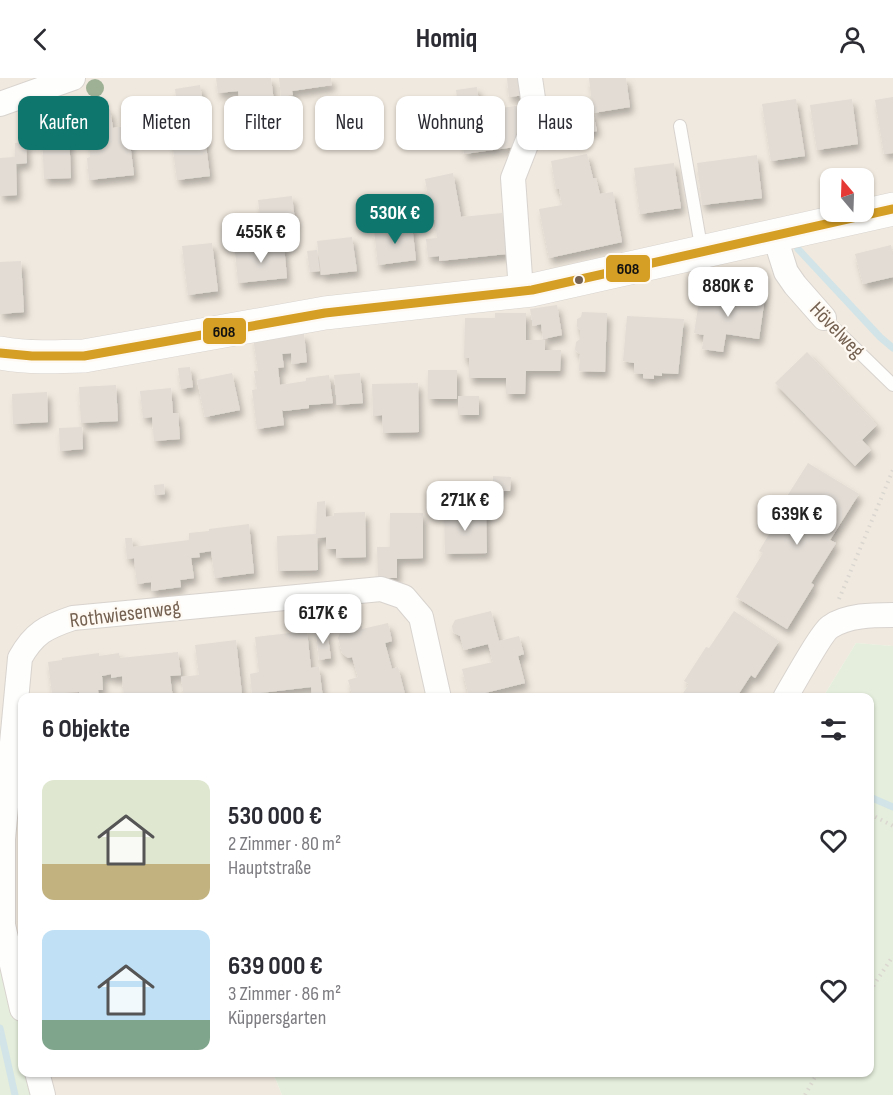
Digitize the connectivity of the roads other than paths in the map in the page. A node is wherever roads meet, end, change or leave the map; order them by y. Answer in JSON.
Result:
{"nodes":[{"id":1,"x":73,"y":78,"type":"edge"},
{"id":2,"x":530,"y":78,"type":"edge"},
{"id":3,"x":0,"y":104,"type":"edge"},
{"id":4,"x":680,"y":126,"type":"dead end"},
{"id":5,"x":893,"y":209,"type":"edge"},
{"id":6,"x":776,"y":237,"type":"junction"},
{"id":7,"x":702,"y":253,"type":"junction"},
{"id":8,"x":521,"y":291,"type":"junction"},
{"id":9,"x":824,"y":318,"type":"joint"},
{"id":10,"x":0,"y":353,"type":"edge"},
{"id":11,"x":893,"y":385,"type":"edge"},
{"id":12,"x":893,"y":615,"type":"edge"},
{"id":13,"x":439,"y":693,"type":"edge"},
{"id":14,"x":788,"y":693,"type":"edge"},
{"id":15,"x":8,"y":925,"type":"edge"},
{"id":16,"x":18,"y":985,"type":"edge"},
{"id":17,"x":39,"y":1077,"type":"edge"},
{"id":18,"x":43,"y":1095,"type":"edge"}],
"edges":[{"from":1,"to":3,"type":"street"},
{"from":2,"to":8,"type":"street"},
{"from":4,"to":7,"type":"lane"},
{"from":5,"to":6,"type":"main road"},
{"from":6,"to":7,"type":"main road"},
{"from":6,"to":9,"type":"street","name":"Hövelweg"},
{"from":7,"to":8,"type":"main road"},
{"from":8,"to":10,"type":"main road"},
{"from":9,"to":11,"type":"lane","name":"Hövelweg"},
{"from":12,"to":14,"type":"street"},
{"from":13,"to":15,"type":"street","name":"Rothwiesenweg"},
{"from":15,"to":16,"type":"street","name":"Rothwiesenweg"},
{"from":17,"to":18,"type":"street"}]}
